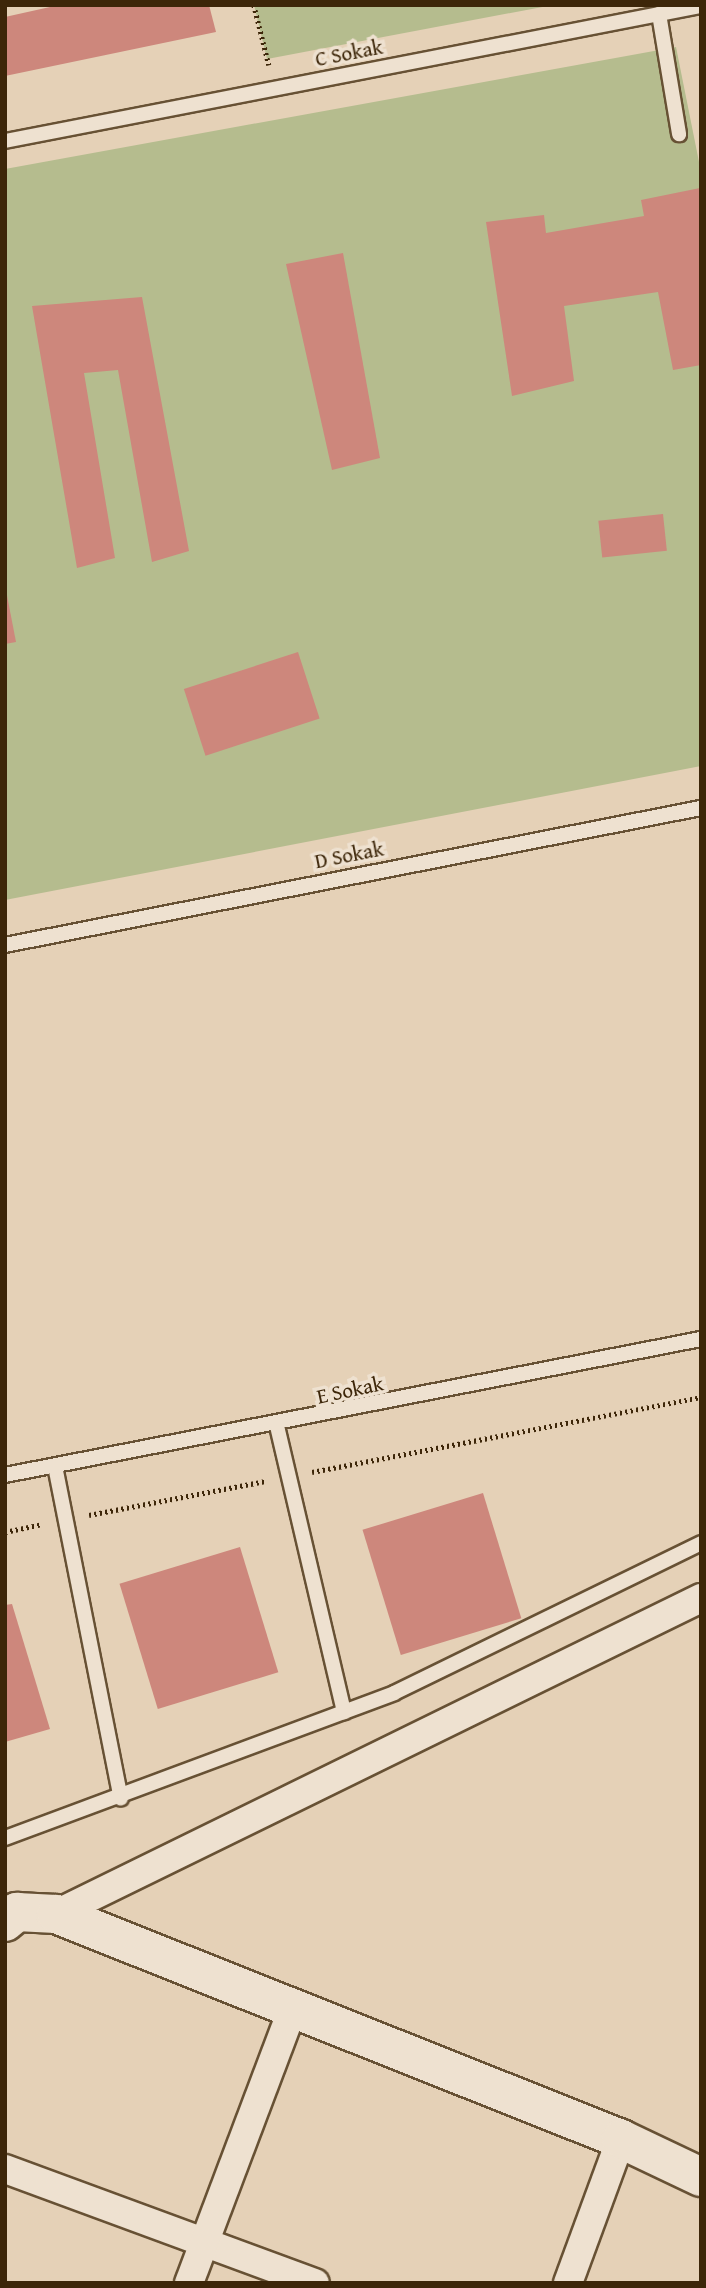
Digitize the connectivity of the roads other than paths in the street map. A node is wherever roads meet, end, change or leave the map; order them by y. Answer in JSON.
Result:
{"nodes":[{"id":1,"x":701,"y":6,"type":"edge"},
{"id":2,"x":659,"y":14,"type":"junction"},
{"id":3,"x":679,"y":134,"type":"dead end"},
{"id":4,"x":5,"y":141,"type":"edge"},
{"id":5,"x":701,"y":808,"type":"edge"},
{"id":6,"x":5,"y":945,"type":"edge"},
{"id":7,"x":701,"y":1339,"type":"edge"},
{"id":8,"x":277,"y":1426,"type":"junction"},
{"id":9,"x":55,"y":1466,"type":"junction"},
{"id":10,"x":5,"y":1475,"type":"edge"},
{"id":11,"x":701,"y":1543,"type":"edge"},
{"id":12,"x":701,"y":1598,"type":"edge"},
{"id":13,"x":344,"y":1712,"type":"junction"},
{"id":14,"x":121,"y":1799,"type":"junction"},
{"id":15,"x":5,"y":1838,"type":"edge"},
{"id":16,"x":56,"y":1914,"type":"junction"},
{"id":17,"x":5,"y":1922,"type":"edge"},
{"id":18,"x":292,"y":2011,"type":"junction"},
{"id":19,"x":621,"y":2139,"type":"junction"},
{"id":20,"x":5,"y":2169,"type":"edge"},
{"id":21,"x":701,"y":2177,"type":"edge"},
{"id":22,"x":204,"y":2243,"type":"junction"},
{"id":23,"x":189,"y":2283,"type":"edge"},
{"id":24,"x":314,"y":2283,"type":"edge"},
{"id":25,"x":568,"y":2283,"type":"edge"}],
"edges":[{"from":1,"to":2,"type":"lane","name":"C Sokak"},
{"from":2,"to":3,"type":"lane"},
{"from":2,"to":4,"type":"lane","name":"C Sokak"},
{"from":5,"to":6,"type":"lane","name":"D Sokak"},
{"from":7,"to":8,"type":"lane","name":"E Sokak"},
{"from":8,"to":9,"type":"lane","name":"E Sokak"},
{"from":8,"to":13,"type":"lane"},
{"from":9,"to":10,"type":"lane","name":"E Sokak"},
{"from":9,"to":14,"type":"lane"},
{"from":11,"to":13,"type":"lane"},
{"from":12,"to":16,"type":"street"},
{"from":13,"to":14,"type":"lane"},
{"from":14,"to":15,"type":"lane"},
{"from":16,"to":17,"type":"main road"},
{"from":16,"to":18,"type":"main road"},
{"from":18,"to":19,"type":"main road"},
{"from":18,"to":22,"type":"street"},
{"from":19,"to":21,"type":"main road"},
{"from":19,"to":25,"type":"street"},
{"from":20,"to":22,"type":"street"},
{"from":22,"to":23,"type":"street"},
{"from":22,"to":24,"type":"street"}]}
